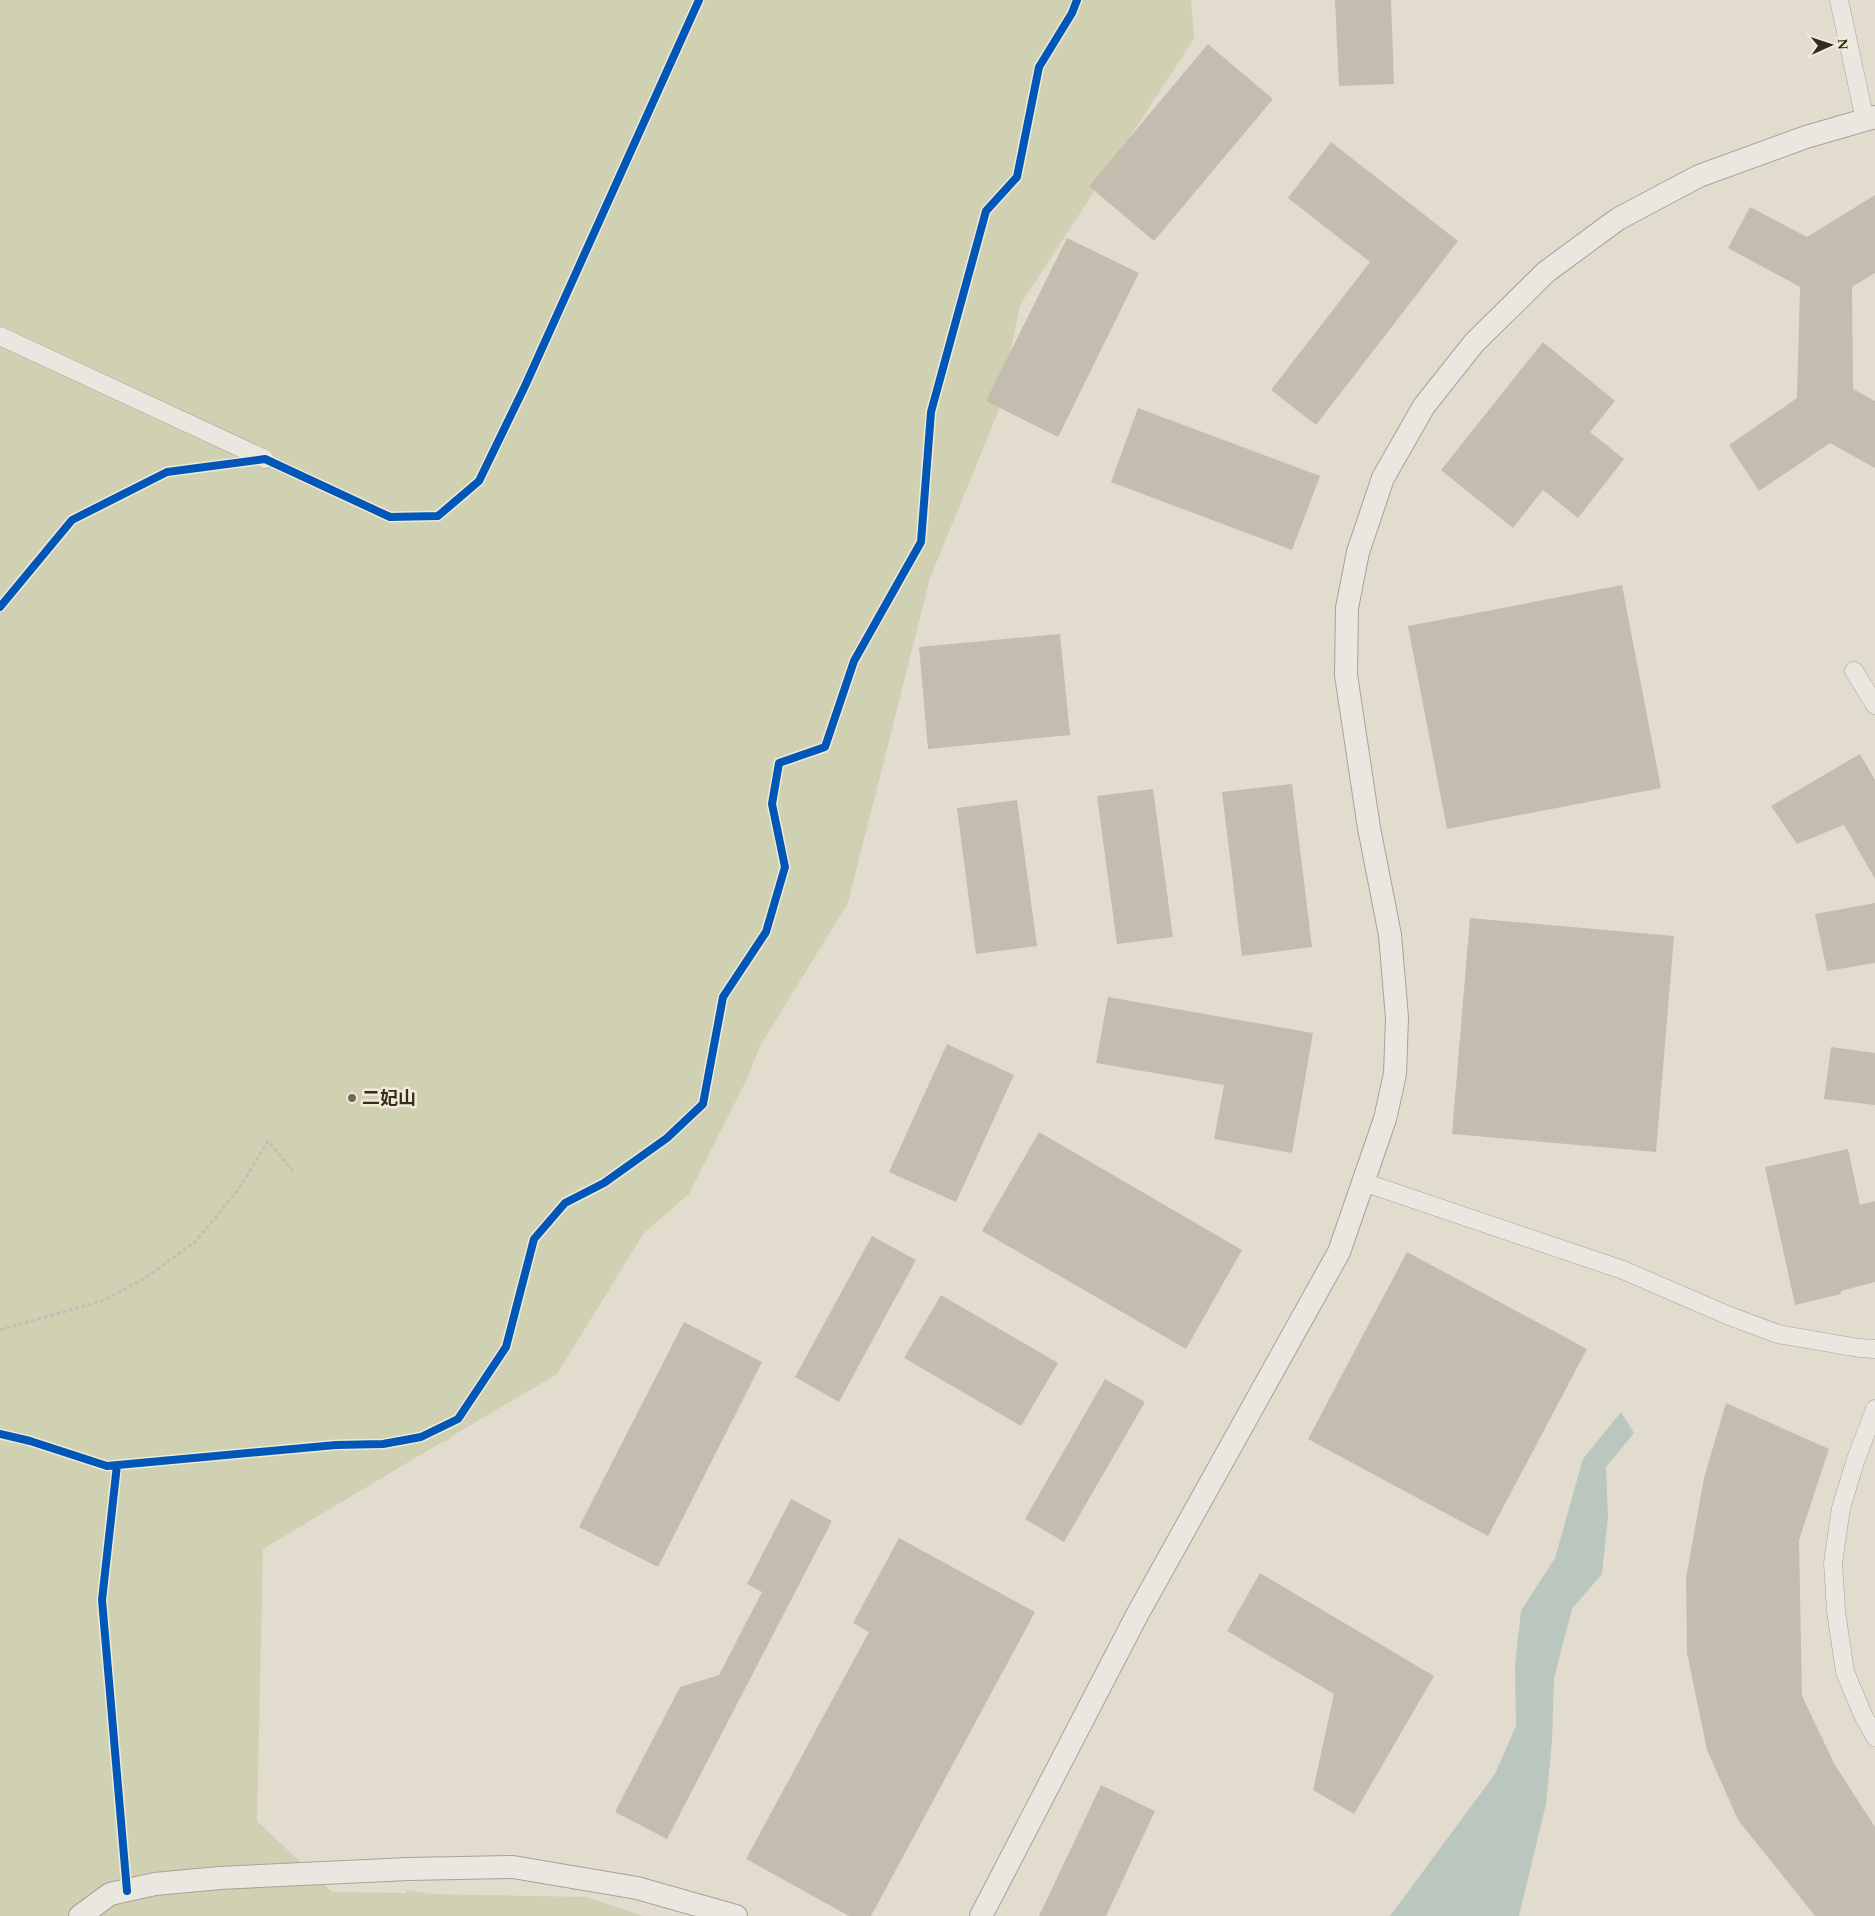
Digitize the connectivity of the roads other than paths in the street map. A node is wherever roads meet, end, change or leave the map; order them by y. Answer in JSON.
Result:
{"nodes":[{"id":1,"x":1839,"y":0,"type":"edge"},
{"id":2,"x":1870,"y":119,"type":"edge"},
{"id":3,"x":0,"y":336,"type":"edge"},
{"id":4,"x":265,"y":459,"type":"dead end"},
{"id":5,"x":1854,"y":671,"type":"dead end"},
{"id":6,"x":1875,"y":705,"type":"edge"},
{"id":7,"x":1363,"y":1182,"type":"junction"},
{"id":8,"x":1875,"y":1349,"type":"edge"},
{"id":9,"x":1875,"y":1408,"type":"edge"},
{"id":10,"x":1875,"y":1737,"type":"edge"},
{"id":11,"x":80,"y":1916,"type":"edge"},
{"id":12,"x":736,"y":1916,"type":"edge"},
{"id":13,"x":981,"y":1916,"type":"edge"}],
"edges":[{"from":1,"to":2,"type":"street"},
{"from":2,"to":7,"type":"street"},
{"from":3,"to":4,"type":"street"},
{"from":5,"to":6,"type":"street"},
{"from":7,"to":8,"type":"street"},
{"from":7,"to":13,"type":"street"},
{"from":9,"to":10,"type":"street"},
{"from":11,"to":12,"type":"street"}]}
